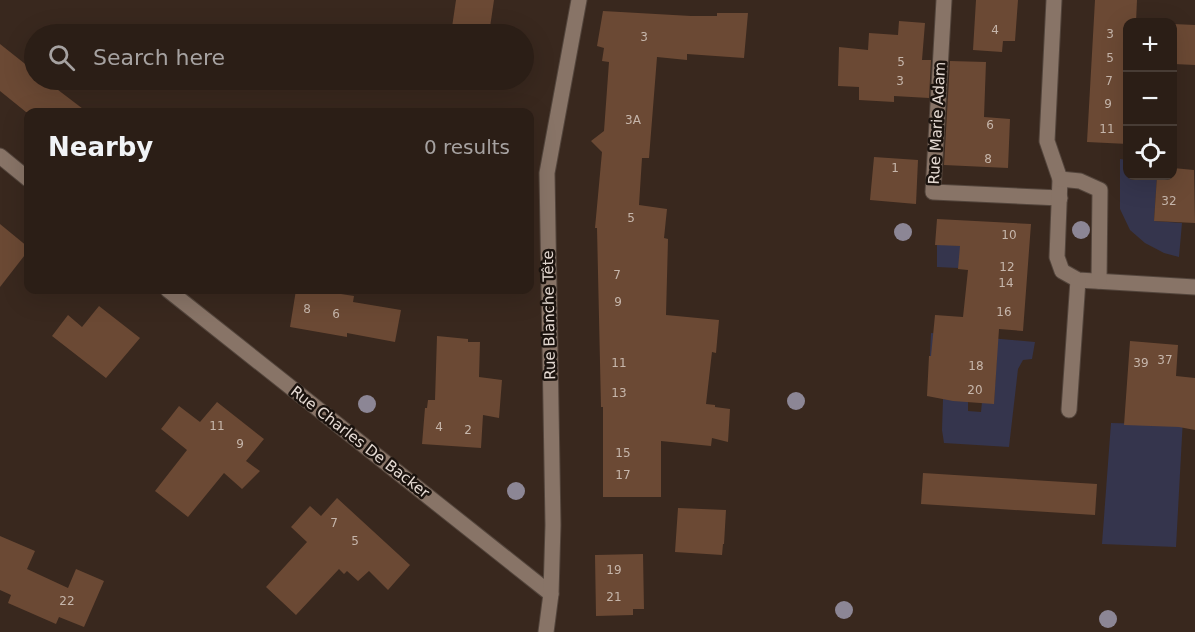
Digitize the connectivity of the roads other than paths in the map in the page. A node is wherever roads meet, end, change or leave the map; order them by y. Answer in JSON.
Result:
{"nodes":[{"id":1,"x":579,"y":0,"type":"edge"},
{"id":2,"x":944,"y":0,"type":"edge"},
{"id":3,"x":1054,"y":0,"type":"edge"},
{"id":4,"x":0,"y":156,"type":"edge"},
{"id":5,"x":24,"y":176,"type":"edge"},
{"id":6,"x":1060,"y":178,"type":"junction"},
{"id":7,"x":1060,"y":198,"type":"junction"},
{"id":8,"x":1078,"y":280,"type":"junction"},
{"id":9,"x":1099,"y":281,"type":"junction"},
{"id":10,"x":1195,"y":287,"type":"edge"},
{"id":11,"x":173,"y":294,"type":"edge"},
{"id":12,"x":1069,"y":410,"type":"dead end"},
{"id":13,"x":551,"y":594,"type":"junction"},
{"id":14,"x":546,"y":632,"type":"edge"}],
"edges":[{"from":1,"to":13,"type":"street","name":"Rue Blanche Tête"},
{"from":2,"to":7,"type":"street","name":"Rue Marie Adam"},
{"from":3,"to":6,"type":"street"},
{"from":4,"to":5,"type":"street"},
{"from":6,"to":7,"type":"street"},
{"from":6,"to":9,"type":"street"},
{"from":7,"to":8,"type":"street"},
{"from":8,"to":9,"type":"street"},
{"from":8,"to":12,"type":"street"},
{"from":9,"to":10,"type":"street"},
{"from":11,"to":13,"type":"street","name":"Rue Charles De Backer"},
{"from":13,"to":14,"type":"street","name":"Rue Blanche Tête"}]}
